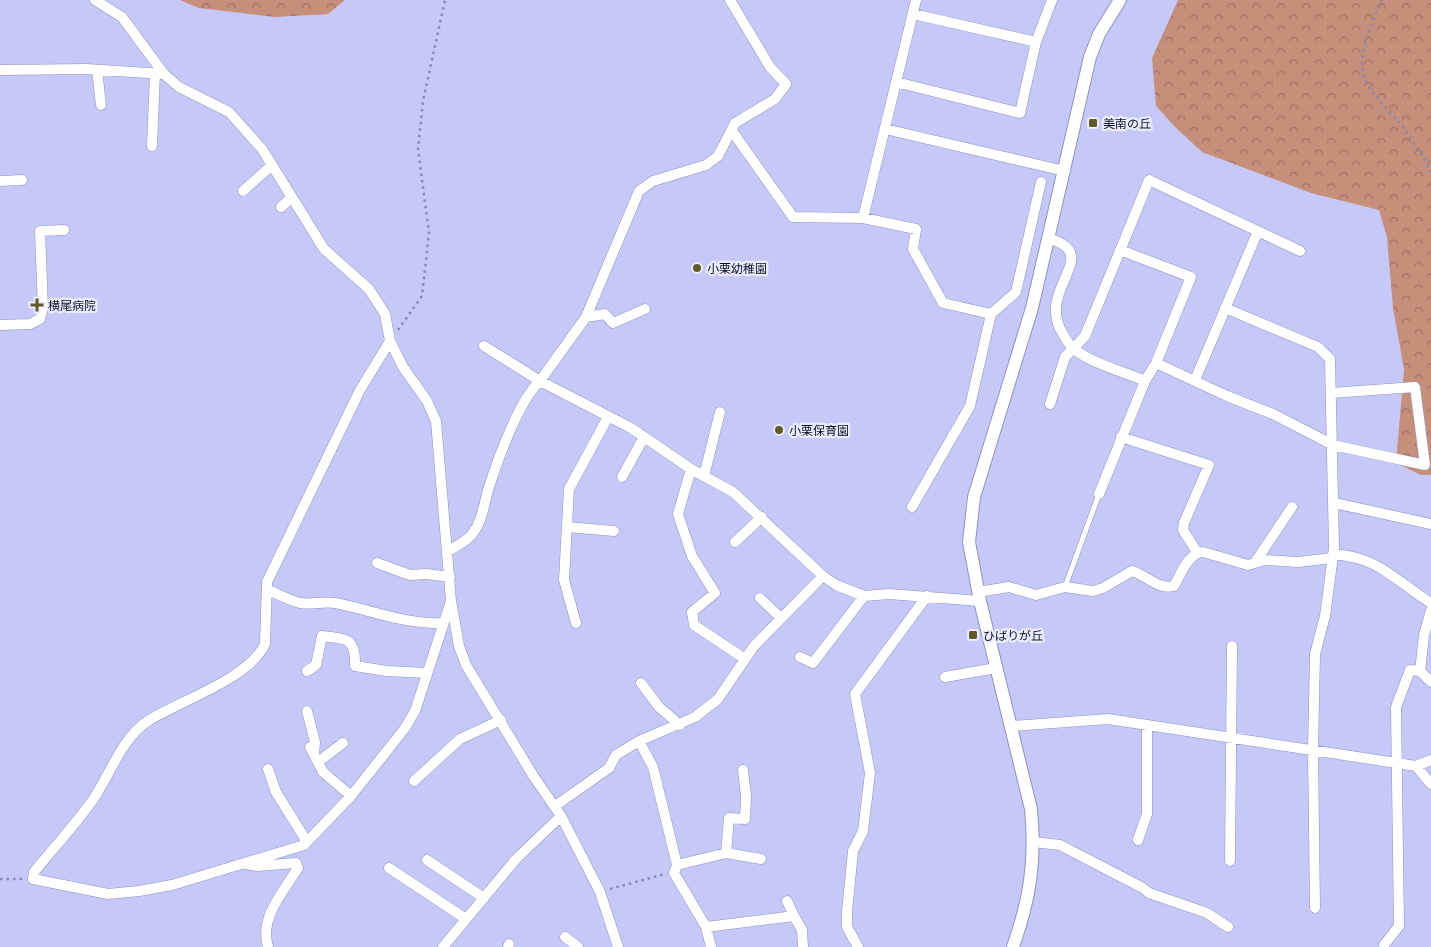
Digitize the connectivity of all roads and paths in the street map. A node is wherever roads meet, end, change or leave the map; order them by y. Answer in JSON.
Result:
{"nodes":[{"id":1,"x":95,"y":0,"type":"edge"},
{"id":2,"x":445,"y":0,"type":"edge"},
{"id":3,"x":730,"y":0,"type":"edge"},
{"id":4,"x":916,"y":0,"type":"edge"},
{"id":5,"x":1052,"y":0,"type":"edge"},
{"id":6,"x":1120,"y":0,"type":"edge"},
{"id":7,"x":1382,"y":0,"type":"edge"},
{"id":8,"x":913,"y":14,"type":"junction"},
{"id":9,"x":1036,"y":42,"type":"junction"},
{"id":10,"x":0,"y":70,"type":"edge"},
{"id":11,"x":97,"y":70,"type":"junction"},
{"id":12,"x":160,"y":73,"type":"junction"},
{"id":13,"x":896,"y":82,"type":"junction"},
{"id":14,"x":101,"y":105,"type":"dead end"},
{"id":15,"x":885,"y":129,"type":"junction"},
{"id":16,"x":732,"y":131,"type":"junction"},
{"id":17,"x":152,"y":146,"type":"dead end"},
{"id":18,"x":272,"y":165,"type":"junction"},
{"id":19,"x":1065,"y":171,"type":"junction"},
{"id":20,"x":1431,"y":172,"type":"edge"},
{"id":21,"x":22,"y":180,"type":"dead end"},
{"id":22,"x":0,"y":182,"type":"edge"},
{"id":23,"x":1041,"y":182,"type":"dead end"},
{"id":24,"x":243,"y":191,"type":"dead end"},
{"id":25,"x":292,"y":197,"type":"junction"},
{"id":26,"x":281,"y":207,"type":"dead end"},
{"id":27,"x":863,"y":218,"type":"junction"},
{"id":28,"x":64,"y":230,"type":"dead end"},
{"id":29,"x":1258,"y":231,"type":"junction"},
{"id":30,"x":1049,"y":238,"type":"junction"},
{"id":31,"x":1120,"y":250,"type":"junction"},
{"id":32,"x":1300,"y":251,"type":"dead end"},
{"id":33,"x":1225,"y":308,"type":"junction"},
{"id":34,"x":645,"y":309,"type":"dead end"},
{"id":35,"x":991,"y":314,"type":"junction"},
{"id":36,"x":586,"y":317,"type":"junction"},
{"id":37,"x":0,"y":325,"type":"edge"},
{"id":38,"x":390,"y":341,"type":"junction"},
{"id":39,"x":484,"y":346,"type":"dead end"},
{"id":40,"x":1072,"y":348,"type":"junction"},
{"id":41,"x":1156,"y":363,"type":"junction"},
{"id":42,"x":1195,"y":380,"type":"junction"},
{"id":43,"x":540,"y":381,"type":"junction"},
{"id":44,"x":1145,"y":381,"type":"junction"},
{"id":45,"x":1331,"y":393,"type":"junction"},
{"id":46,"x":1050,"y":404,"type":"dead end"},
{"id":47,"x":720,"y":412,"type":"dead end"},
{"id":48,"x":608,"y":417,"type":"junction"},
{"id":49,"x":644,"y":437,"type":"junction"},
{"id":50,"x":1122,"y":437,"type":"junction"},
{"id":51,"x":1333,"y":445,"type":"junction"},
{"id":52,"x":691,"y":469,"type":"junction"},
{"id":53,"x":704,"y":476,"type":"junction"},
{"id":54,"x":622,"y":477,"type":"dead end"},
{"id":55,"x":1099,"y":494,"type":"joint"},
{"id":56,"x":1334,"y":503,"type":"junction"},
{"id":57,"x":912,"y":507,"type":"dead end"},
{"id":58,"x":1292,"y":507,"type":"dead end"},
{"id":59,"x":762,"y":516,"type":"junction"},
{"id":60,"x":1431,"y":524,"type":"edge"},
{"id":61,"x":567,"y":527,"type":"junction"},
{"id":62,"x":614,"y":531,"type":"dead end"},
{"id":63,"x":735,"y":542,"type":"dead end"},
{"id":64,"x":448,"y":551,"type":"junction"},
{"id":65,"x":1197,"y":552,"type":"junction"},
{"id":66,"x":1332,"y":556,"type":"junction"},
{"id":67,"x":1256,"y":561,"type":"junction"},
{"id":68,"x":377,"y":563,"type":"dead end"},
{"id":69,"x":823,"y":576,"type":"junction"},
{"id":70,"x":450,"y":577,"type":"junction"},
{"id":71,"x":1065,"y":587,"type":"junction"},
{"id":72,"x":268,"y":590,"type":"junction"},
{"id":73,"x":864,"y":596,"type":"junction"},
{"id":74,"x":927,"y":596,"type":"junction"},
{"id":75,"x":979,"y":596,"type":"junction"},
{"id":76,"x":760,"y":598,"type":"dead end"},
{"id":77,"x":451,"y":601,"type":"junction"},
{"id":78,"x":1431,"y":603,"type":"edge"},
{"id":79,"x":1431,"y":610,"type":"edge"},
{"id":80,"x":781,"y":618,"type":"junction"},
{"id":81,"x":444,"y":623,"type":"junction"},
{"id":82,"x":576,"y":623,"type":"dead end"},
{"id":83,"x":1232,"y":646,"type":"dead end"},
{"id":84,"x":800,"y":657,"type":"dead end"},
{"id":85,"x":746,"y":658,"type":"junction"},
{"id":86,"x":996,"y":668,"type":"junction"},
{"id":87,"x":307,"y":671,"type":"dead end"},
{"id":88,"x":1420,"y":671,"type":"junction"},
{"id":89,"x":427,"y":673,"type":"junction"},
{"id":90,"x":945,"y":677,"type":"dead end"},
{"id":91,"x":1431,"y":682,"type":"edge"},
{"id":92,"x":641,"y":683,"type":"dead end"},
{"id":93,"x":308,"y":712,"type":"dead end"},
{"id":94,"x":501,"y":720,"type":"junction"},
{"id":95,"x":680,"y":725,"type":"junction"},
{"id":96,"x":1012,"y":726,"type":"junction"},
{"id":97,"x":1147,"y":726,"type":"junction"},
{"id":98,"x":1231,"y":739,"type":"junction"},
{"id":99,"x":639,"y":741,"type":"junction"},
{"id":100,"x":343,"y":743,"type":"dead end"},
{"id":101,"x":1313,"y":751,"type":"junction"},
{"id":102,"x":314,"y":755,"type":"junction"},
{"id":103,"x":1431,"y":760,"type":"edge"},
{"id":104,"x":1397,"y":764,"type":"junction"},
{"id":105,"x":1416,"y":766,"type":"junction"},
{"id":106,"x":268,"y":769,"type":"dead end"},
{"id":107,"x":743,"y":770,"type":"dead end"},
{"id":108,"x":414,"y":781,"type":"dead end"},
{"id":109,"x":1431,"y":784,"type":"edge"},
{"id":110,"x":352,"y":796,"type":"junction"},
{"id":111,"x":555,"y":806,"type":"junction"},
{"id":112,"x":561,"y":816,"type":"junction"},
{"id":113,"x":1138,"y":840,"type":"dead end"},
{"id":114,"x":307,"y":842,"type":"junction"},
{"id":115,"x":1034,"y":842,"type":"junction"},
{"id":116,"x":726,"y":852,"type":"junction"},
{"id":117,"x":761,"y":859,"type":"dead end"},
{"id":118,"x":427,"y":860,"type":"dead end"},
{"id":119,"x":1230,"y":860,"type":"dead end"},
{"id":120,"x":244,"y":864,"type":"junction"},
{"id":121,"x":389,"y":868,"type":"dead end"},
{"id":122,"x":675,"y":869,"type":"junction"},
{"id":123,"x":0,"y":878,"type":"edge"},
{"id":124,"x":32,"y":879,"type":"junction"},
{"id":125,"x":600,"y":892,"type":"junction"},
{"id":126,"x":484,"y":898,"type":"junction"},
{"id":127,"x":787,"y":901,"type":"dead end"},
{"id":128,"x":1315,"y":908,"type":"dead end"},
{"id":129,"x":794,"y":916,"type":"junction"},
{"id":130,"x":466,"y":919,"type":"junction"},
{"id":131,"x":706,"y":927,"type":"junction"},
{"id":132,"x":1228,"y":927,"type":"dead end"},
{"id":133,"x":565,"y":937,"type":"dead end"},
{"id":134,"x":1384,"y":945,"type":"dead end"},
{"id":135,"x":268,"y":947,"type":"edge"},
{"id":136,"x":443,"y":947,"type":"edge"},
{"id":137,"x":578,"y":947,"type":"edge"},
{"id":138,"x":618,"y":947,"type":"edge"},
{"id":139,"x":711,"y":947,"type":"edge"},
{"id":140,"x":804,"y":947,"type":"edge"},
{"id":141,"x":858,"y":947,"type":"edge"},
{"id":142,"x":1012,"y":947,"type":"edge"}],
"edges":[{"from":1,"to":12,"type":"street"},
{"from":2,"to":38,"type":"path"},
{"from":3,"to":16,"type":"street"},
{"from":4,"to":8,"type":"street"},
{"from":5,"to":9,"type":"street"},
{"from":6,"to":19,"type":"street"},
{"from":7,"to":20,"type":"path"},
{"from":8,"to":9,"type":"street"},
{"from":8,"to":13,"type":"street"},
{"from":9,"to":13,"type":"street"},
{"from":10,"to":11,"type":"street"},
{"from":11,"to":12,"type":"street"},
{"from":11,"to":14,"type":"street"},
{"from":12,"to":17,"type":"street"},
{"from":12,"to":18,"type":"street"},
{"from":13,"to":15,"type":"street"},
{"from":15,"to":19,"type":"street"},
{"from":15,"to":27,"type":"street"},
{"from":16,"to":27,"type":"street"},
{"from":16,"to":36,"type":"street"},
{"from":18,"to":24,"type":"street"},
{"from":18,"to":25,"type":"street"},
{"from":19,"to":30,"type":"street"},
{"from":21,"to":22,"type":"street"},
{"from":23,"to":35,"type":"street"},
{"from":25,"to":26,"type":"street"},
{"from":25,"to":38,"type":"street"},
{"from":27,"to":35,"type":"street"},
{"from":28,"to":37,"type":"street"},
{"from":29,"to":31,"type":"street"},
{"from":29,"to":32,"type":"street"},
{"from":29,"to":33,"type":"street"},
{"from":30,"to":40,"type":"street"},
{"from":30,"to":75,"type":"street"},
{"from":31,"to":40,"type":"street"},
{"from":31,"to":41,"type":"street"},
{"from":33,"to":42,"type":"street"},
{"from":33,"to":45,"type":"street"},
{"from":34,"to":36,"type":"street"},
{"from":35,"to":57,"type":"street"},
{"from":36,"to":43,"type":"street"},
{"from":38,"to":64,"type":"street"},
{"from":38,"to":72,"type":"street"},
{"from":39,"to":43,"type":"street"},
{"from":40,"to":44,"type":"street"},
{"from":40,"to":46,"type":"street"},
{"from":41,"to":42,"type":"street"},
{"from":41,"to":44,"type":"street"},
{"from":42,"to":51,"type":"street"},
{"from":43,"to":48,"type":"street"},
{"from":43,"to":64,"type":"street"},
{"from":44,"to":50,"type":"street"},
{"from":45,"to":51,"type":"street"},
{"from":45,"to":51,"type":"street"},
{"from":47,"to":53,"type":"street"},
{"from":48,"to":49,"type":"street"},
{"from":48,"to":61,"type":"street"},
{"from":49,"to":52,"type":"street"},
{"from":49,"to":54,"type":"street"},
{"from":50,"to":55,"type":"street"},
{"from":50,"to":65,"type":"street"},
{"from":51,"to":56,"type":"street"},
{"from":52,"to":53,"type":"street"},
{"from":52,"to":85,"type":"street"},
{"from":53,"to":59,"type":"street"},
{"from":55,"to":71,"type":"lane"},
{"from":56,"to":60,"type":"street"},
{"from":56,"to":66,"type":"street"},
{"from":58,"to":67,"type":"street"},
{"from":59,"to":63,"type":"street"},
{"from":59,"to":69,"type":"street"},
{"from":61,"to":62,"type":"street"},
{"from":61,"to":82,"type":"street"},
{"from":64,"to":70,"type":"street"},
{"from":65,"to":67,"type":"street"},
{"from":65,"to":71,"type":"street"},
{"from":66,"to":67,"type":"street"},
{"from":66,"to":78,"type":"street"},
{"from":66,"to":101,"type":"street"},
{"from":68,"to":70,"type":"street"},
{"from":69,"to":73,"type":"street"},
{"from":69,"to":80,"type":"street"},
{"from":70,"to":77,"type":"street"},
{"from":71,"to":75,"type":"street"},
{"from":72,"to":81,"type":"street"},
{"from":72,"to":124,"type":"street"},
{"from":73,"to":74,"type":"street"},
{"from":73,"to":84,"type":"street"},
{"from":74,"to":75,"type":"street"},
{"from":74,"to":141,"type":"street"},
{"from":75,"to":86,"type":"street"},
{"from":76,"to":80,"type":"street"},
{"from":77,"to":81,"type":"street"},
{"from":77,"to":94,"type":"street"},
{"from":79,"to":88,"type":"street"},
{"from":80,"to":85,"type":"street"},
{"from":81,"to":89,"type":"street"},
{"from":83,"to":98,"type":"street"},
{"from":85,"to":95,"type":"street"},
{"from":86,"to":90,"type":"street"},
{"from":86,"to":96,"type":"street"},
{"from":87,"to":89,"type":"street"},
{"from":88,"to":91,"type":"street"},
{"from":88,"to":104,"type":"street"},
{"from":89,"to":110,"type":"street"},
{"from":92,"to":95,"type":"street"},
{"from":93,"to":102,"type":"street"},
{"from":94,"to":108,"type":"street"},
{"from":94,"to":111,"type":"street"},
{"from":95,"to":99,"type":"street"},
{"from":96,"to":97,"type":"street"},
{"from":96,"to":115,"type":"street"},
{"from":97,"to":98,"type":"street"},
{"from":97,"to":113,"type":"street"},
{"from":98,"to":101,"type":"street"},
{"from":98,"to":119,"type":"street"},
{"from":99,"to":111,"type":"street"},
{"from":99,"to":122,"type":"street"},
{"from":100,"to":102,"type":"street"},
{"from":101,"to":104,"type":"street"},
{"from":101,"to":128,"type":"street"},
{"from":102,"to":110,"type":"street"},
{"from":103,"to":105,"type":"street"},
{"from":104,"to":105,"type":"street"},
{"from":104,"to":134,"type":"street"},
{"from":105,"to":109,"type":"street"},
{"from":106,"to":114,"type":"street"},
{"from":107,"to":116,"type":"street"},
{"from":110,"to":114,"type":"street"},
{"from":111,"to":112,"type":"street"},
{"from":112,"to":125,"type":"street"},
{"from":112,"to":126,"type":"street"},
{"from":114,"to":120,"type":"street"},
{"from":115,"to":132,"type":"street"},
{"from":115,"to":142,"type":"street"},
{"from":116,"to":117,"type":"street"},
{"from":116,"to":122,"type":"street"},
{"from":118,"to":126,"type":"street"},
{"from":120,"to":124,"type":"street"},
{"from":120,"to":135,"type":"street"},
{"from":121,"to":130,"type":"street"},
{"from":122,"to":125,"type":"path"},
{"from":122,"to":131,"type":"street"},
{"from":123,"to":124,"type":"path"},
{"from":125,"to":138,"type":"street"},
{"from":126,"to":130,"type":"street"},
{"from":127,"to":129,"type":"street"},
{"from":129,"to":131,"type":"street"},
{"from":129,"to":140,"type":"street"},
{"from":130,"to":136,"type":"street"},
{"from":131,"to":139,"type":"street"},
{"from":133,"to":137,"type":"street"}]}
